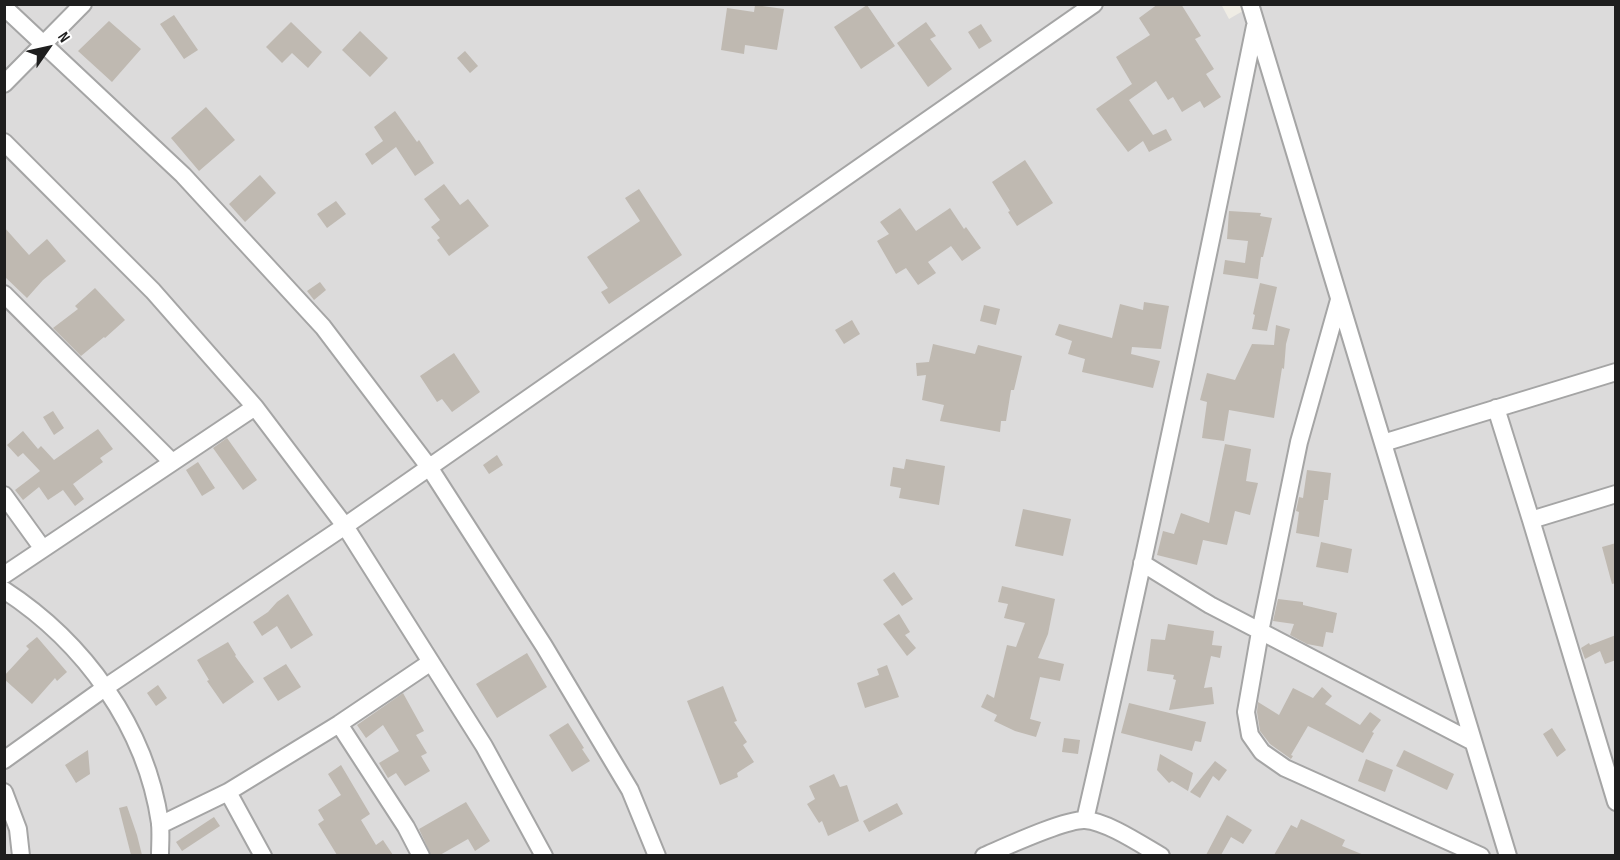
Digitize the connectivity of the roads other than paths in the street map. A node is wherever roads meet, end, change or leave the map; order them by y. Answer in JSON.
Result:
{"nodes":[{"id":1,"x":83,"y":4,"type":"edge"},
{"id":2,"x":1094,"y":4,"type":"edge"},
{"id":3,"x":1250,"y":4,"type":"edge"},
{"id":4,"x":4,"y":7,"type":"edge"},
{"id":5,"x":1256,"y":23,"type":"junction"},
{"id":6,"x":45,"y":43,"type":"junction"},
{"id":7,"x":4,"y":84,"type":"edge"},
{"id":8,"x":4,"y":142,"type":"edge"},
{"id":9,"x":6,"y":298,"type":"edge"},
{"id":10,"x":1340,"y":300,"type":"junction"},
{"id":11,"x":1616,"y":372,"type":"edge"},
{"id":12,"x":255,"y":407,"type":"junction"},
{"id":13,"x":1496,"y":408,"type":"junction"},
{"id":14,"x":1383,"y":442,"type":"junction"},
{"id":15,"x":172,"y":462,"type":"junction"},
{"id":16,"x":429,"y":467,"type":"junction"},
{"id":17,"x":1616,"y":494,"type":"edge"},
{"id":18,"x":4,"y":495,"type":"edge"},
{"id":19,"x":1531,"y":520,"type":"junction"},
{"id":20,"x":345,"y":526,"type":"junction"},
{"id":21,"x":43,"y":549,"type":"junction"},
{"id":22,"x":1142,"y":563,"type":"junction"},
{"id":23,"x":4,"y":575,"type":"edge"},
{"id":24,"x":4,"y":590,"type":"edge"},
{"id":25,"x":1260,"y":632,"type":"junction"},
{"id":26,"x":431,"y":662,"type":"junction"},
{"id":27,"x":106,"y":687,"type":"junction"},
{"id":28,"x":339,"y":724,"type":"junction"},
{"id":29,"x":1473,"y":742,"type":"junction"},
{"id":30,"x":4,"y":760,"type":"edge"},
{"id":31,"x":4,"y":792,"type":"edge"},
{"id":32,"x":228,"y":792,"type":"junction"},
{"id":33,"x":1614,"y":795,"type":"edge"},
{"id":34,"x":1085,"y":820,"type":"junction"},
{"id":35,"x":160,"y":825,"type":"junction"},
{"id":36,"x":21,"y":855,"type":"edge"},
{"id":37,"x":160,"y":855,"type":"edge"},
{"id":38,"x":263,"y":855,"type":"edge"},
{"id":39,"x":421,"y":855,"type":"edge"},
{"id":40,"x":544,"y":855,"type":"edge"},
{"id":41,"x":657,"y":855,"type":"edge"},
{"id":42,"x":984,"y":855,"type":"edge"},
{"id":43,"x":1161,"y":855,"type":"edge"},
{"id":44,"x":1481,"y":855,"type":"edge"},
{"id":45,"x":1508,"y":855,"type":"edge"}],
"edges":[{"from":1,"to":6,"type":"street"},
{"from":2,"to":16,"type":"street"},
{"from":3,"to":5,"type":"street"},
{"from":4,"to":6,"type":"street"},
{"from":5,"to":10,"type":"street"},
{"from":5,"to":22,"type":"street"},
{"from":6,"to":7,"type":"street"},
{"from":6,"to":16,"type":"street"},
{"from":8,"to":12,"type":"street"},
{"from":9,"to":15,"type":"street"},
{"from":10,"to":14,"type":"street"},
{"from":10,"to":25,"type":"street"},
{"from":11,"to":13,"type":"street"},
{"from":12,"to":15,"type":"street"},
{"from":12,"to":20,"type":"street"},
{"from":13,"to":14,"type":"street"},
{"from":13,"to":19,"type":"street"},
{"from":14,"to":29,"type":"street"},
{"from":15,"to":21,"type":"street"},
{"from":16,"to":20,"type":"street"},
{"from":16,"to":41,"type":"street"},
{"from":17,"to":19,"type":"street"},
{"from":18,"to":21,"type":"street"},
{"from":19,"to":33,"type":"street"},
{"from":20,"to":26,"type":"street"},
{"from":20,"to":27,"type":"street"},
{"from":21,"to":23,"type":"street"},
{"from":22,"to":25,"type":"street"},
{"from":22,"to":34,"type":"street"},
{"from":24,"to":27,"type":"street"},
{"from":25,"to":29,"type":"street"},
{"from":25,"to":44,"type":"street"},
{"from":26,"to":28,"type":"street"},
{"from":26,"to":40,"type":"street"},
{"from":27,"to":30,"type":"street"},
{"from":27,"to":35,"type":"street"},
{"from":28,"to":32,"type":"street"},
{"from":28,"to":39,"type":"street"},
{"from":29,"to":45,"type":"street"},
{"from":31,"to":36,"type":"street"},
{"from":32,"to":35,"type":"street"},
{"from":32,"to":38,"type":"street"},
{"from":34,"to":42,"type":"street"},
{"from":34,"to":43,"type":"street"},
{"from":35,"to":37,"type":"street"}]}
